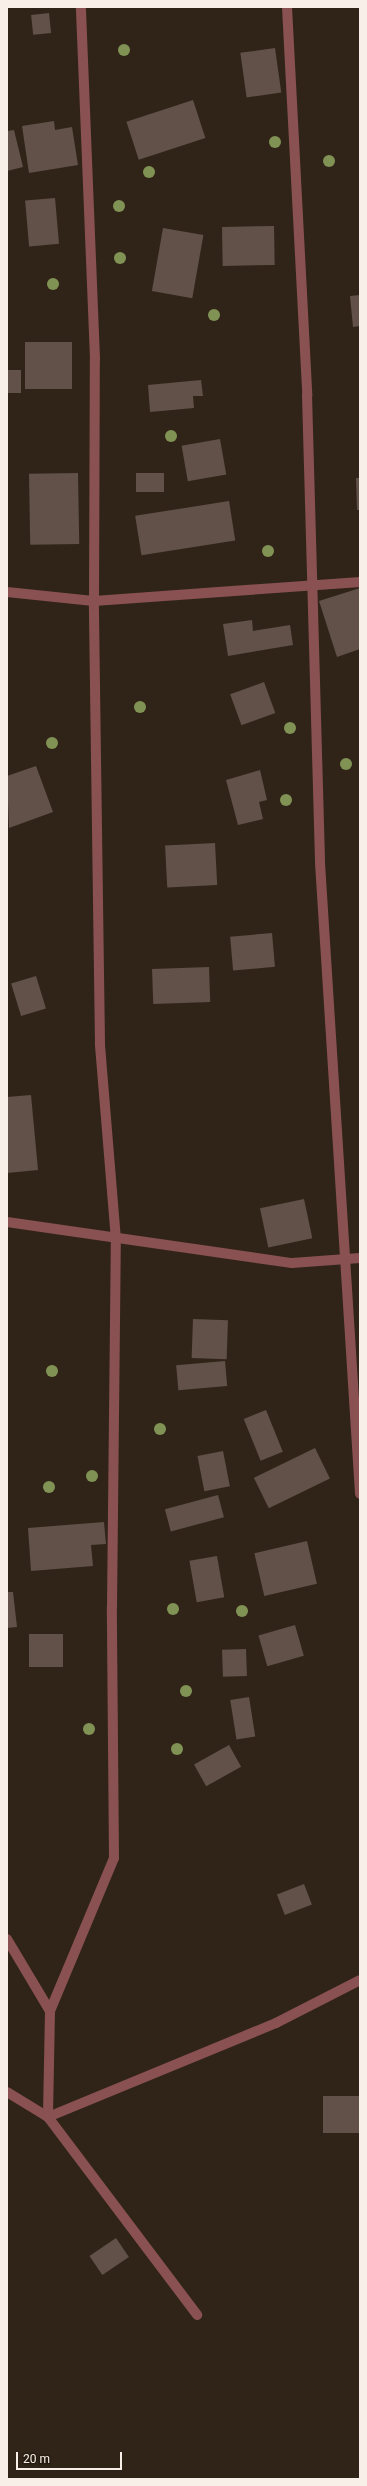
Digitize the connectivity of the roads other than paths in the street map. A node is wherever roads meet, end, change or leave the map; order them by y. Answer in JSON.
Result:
{"nodes":[{"id":1,"x":80,"y":7,"type":"edge"},
{"id":2,"x":287,"y":7,"type":"edge"},
{"id":3,"x":360,"y":582,"type":"edge"},
{"id":4,"x":312,"y":587,"type":"junction"},
{"id":5,"x":7,"y":592,"type":"edge"},
{"id":6,"x":94,"y":601,"type":"junction"},
{"id":7,"x":7,"y":1222,"type":"edge"},
{"id":8,"x":116,"y":1240,"type":"junction"},
{"id":9,"x":344,"y":1258,"type":"junction"},
{"id":10,"x":360,"y":1258,"type":"edge"},
{"id":11,"x":360,"y":1494,"type":"edge"},
{"id":12,"x":7,"y":1939,"type":"edge"},
{"id":13,"x":360,"y":1980,"type":"edge"},
{"id":14,"x":50,"y":2011,"type":"junction"},
{"id":15,"x":7,"y":2092,"type":"edge"},
{"id":16,"x":48,"y":2117,"type":"junction"},
{"id":17,"x":198,"y":2315,"type":"dead end"}],
"edges":[{"from":1,"to":6,"type":"street"},
{"from":2,"to":4,"type":"street"},
{"from":3,"to":4,"type":"street"},
{"from":4,"to":6,"type":"street"},
{"from":4,"to":9,"type":"street"},
{"from":5,"to":6,"type":"street"},
{"from":6,"to":8,"type":"street"},
{"from":7,"to":8,"type":"street"},
{"from":8,"to":9,"type":"street"},
{"from":8,"to":14,"type":"street"},
{"from":9,"to":10,"type":"street"},
{"from":9,"to":11,"type":"street"},
{"from":12,"to":14,"type":"street"},
{"from":13,"to":16,"type":"street"},
{"from":14,"to":16,"type":"street"},
{"from":15,"to":16,"type":"street"},
{"from":16,"to":17,"type":"street"}]}
